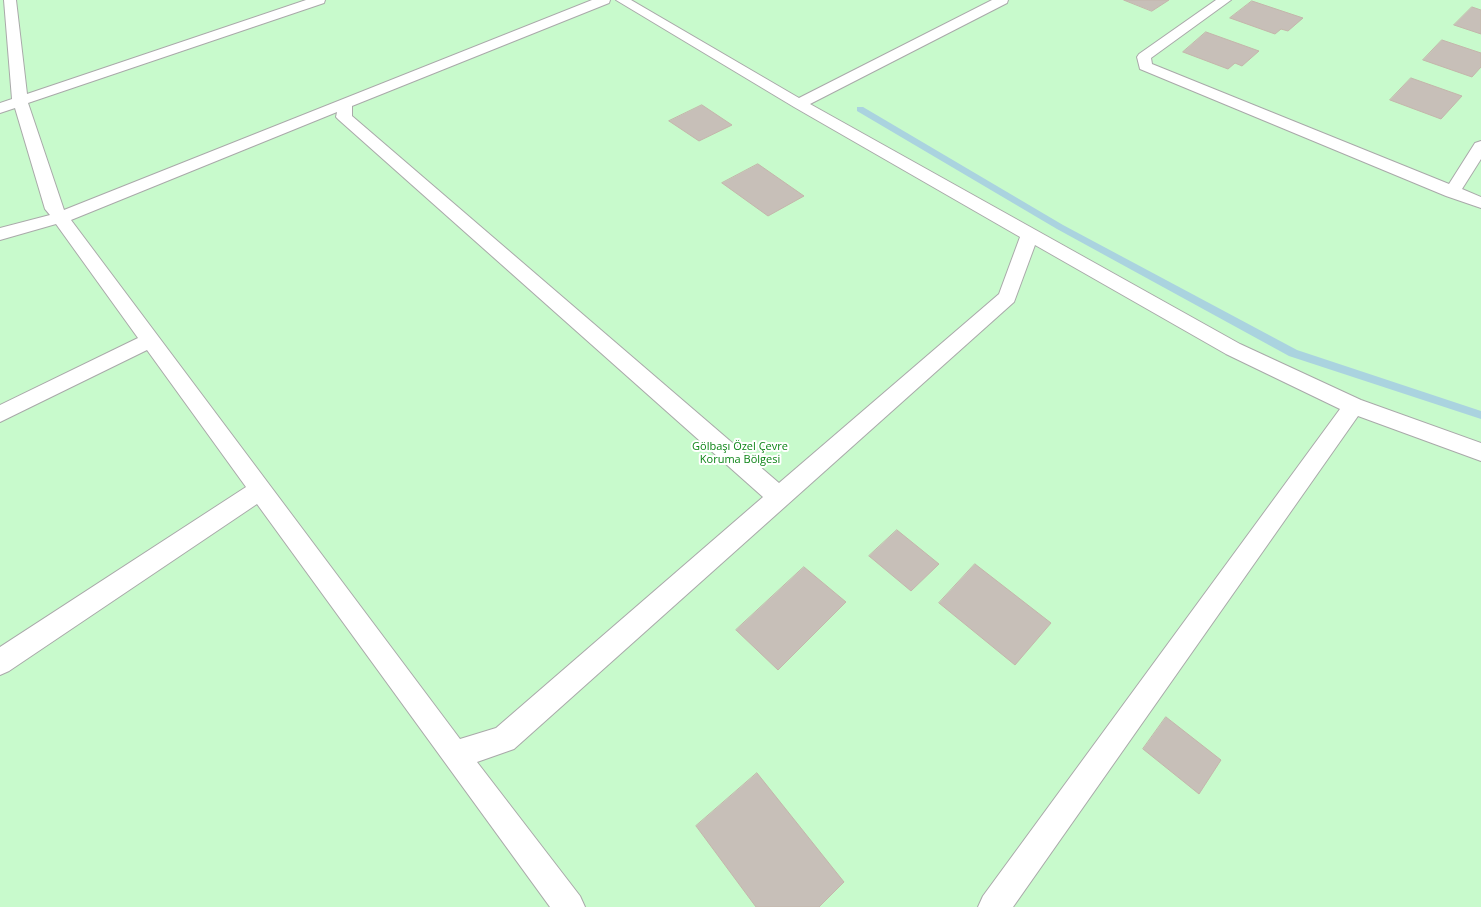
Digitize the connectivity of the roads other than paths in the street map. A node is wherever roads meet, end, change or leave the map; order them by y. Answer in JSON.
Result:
{"nodes":[{"id":1,"x":10,"y":0,"type":"edge"},
{"id":2,"x":319,"y":0,"type":"edge"},
{"id":3,"x":604,"y":0,"type":"edge"},
{"id":4,"x":622,"y":0,"type":"edge"},
{"id":5,"x":1002,"y":0,"type":"edge"},
{"id":6,"x":1225,"y":0,"type":"edge"},
{"id":7,"x":0,"y":3,"type":"edge"},
{"id":8,"x":345,"y":103,"type":"junction"},
{"id":9,"x":799,"y":104,"type":"junction"},
{"id":10,"x":10,"y":105,"type":"edge"},
{"id":11,"x":1481,"y":146,"type":"edge"},
{"id":12,"x":1452,"y":192,"type":"junction"},
{"id":13,"x":1481,"y":202,"type":"edge"},
{"id":14,"x":59,"y":218,"type":"junction"},
{"id":15,"x":0,"y":234,"type":"edge"},
{"id":16,"x":1030,"y":234,"type":"junction"},
{"id":17,"x":150,"y":340,"type":"junction"},
{"id":18,"x":1354,"y":406,"type":"junction"},
{"id":19,"x":0,"y":414,"type":"edge"},
{"id":20,"x":1481,"y":452,"type":"edge"},
{"id":21,"x":260,"y":490,"type":"junction"},
{"id":22,"x":779,"y":497,"type":"junction"},
{"id":23,"x":0,"y":662,"type":"edge"},
{"id":24,"x":455,"y":755,"type":"junction"},
{"id":25,"x":569,"y":907,"type":"edge"},
{"id":26,"x":994,"y":907,"type":"edge"}],
"edges":[{"from":1,"to":7,"type":"street"},
{"from":1,"to":10,"type":"street"},
{"from":2,"to":10,"type":"street"},
{"from":3,"to":8,"type":"street"},
{"from":4,"to":9,"type":"street"},
{"from":5,"to":9,"type":"street"},
{"from":6,"to":12,"type":"street"},
{"from":8,"to":14,"type":"street"},
{"from":8,"to":22,"type":"street"},
{"from":9,"to":16,"type":"street"},
{"from":10,"to":14,"type":"street"},
{"from":11,"to":12,"type":"street"},
{"from":12,"to":13,"type":"street"},
{"from":14,"to":15,"type":"street"},
{"from":14,"to":17,"type":"street"},
{"from":16,"to":18,"type":"street"},
{"from":16,"to":22,"type":"street"},
{"from":17,"to":19,"type":"street"},
{"from":17,"to":21,"type":"street"},
{"from":18,"to":20,"type":"street"},
{"from":18,"to":26,"type":"street"},
{"from":21,"to":23,"type":"street"},
{"from":21,"to":24,"type":"street"},
{"from":22,"to":24,"type":"street"},
{"from":24,"to":25,"type":"street"}]}
